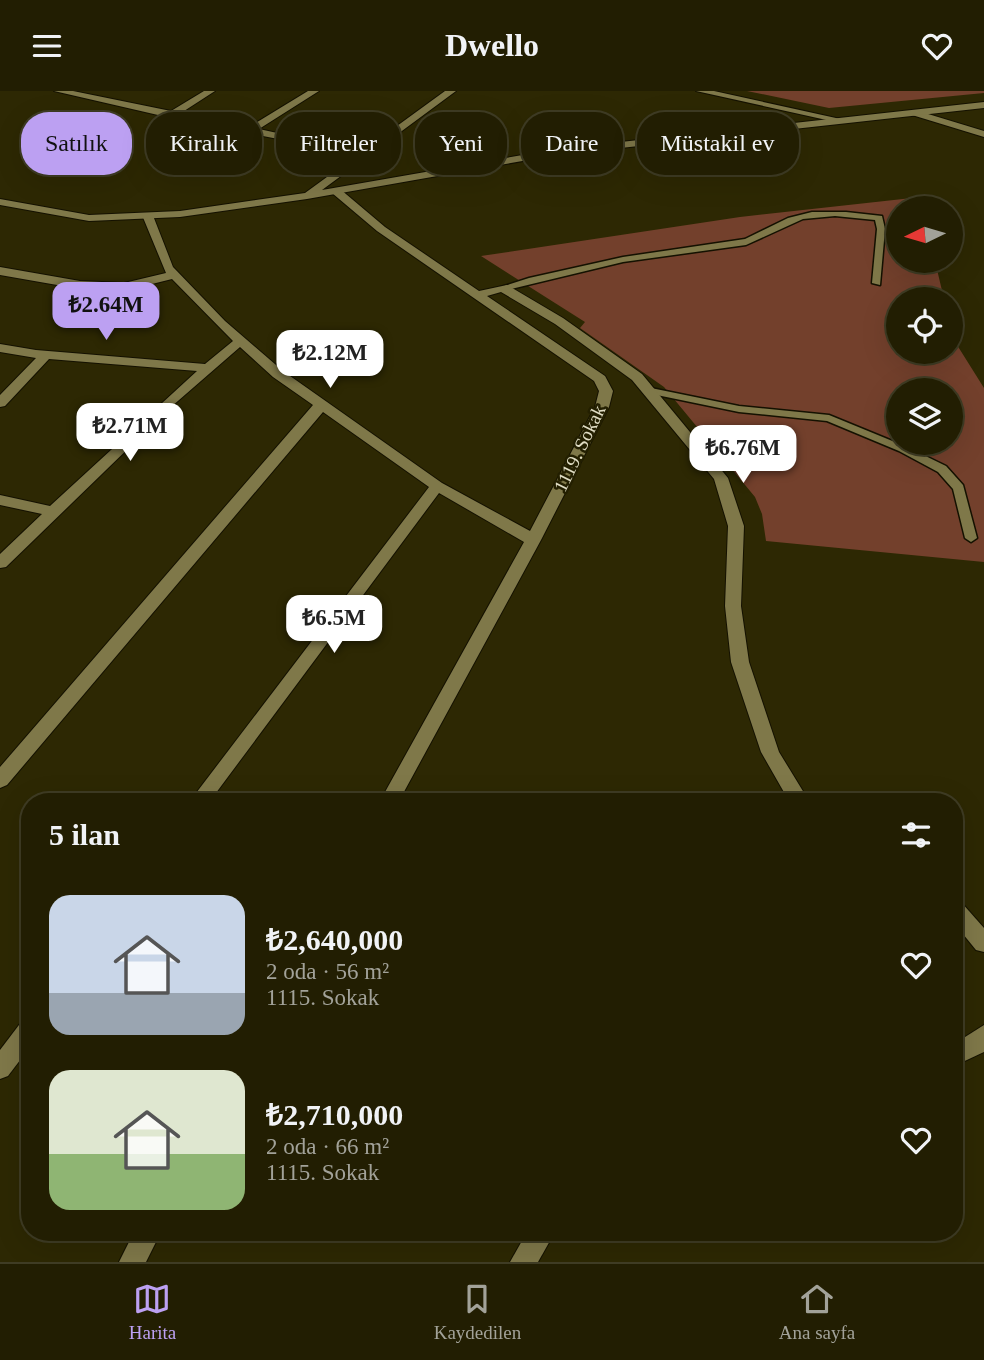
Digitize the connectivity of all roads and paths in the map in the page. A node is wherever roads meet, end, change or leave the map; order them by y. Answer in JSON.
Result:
{"nodes":[{"id":1,"x":59,"y":91,"type":"edge"},
{"id":2,"x":210,"y":91,"type":"edge"},
{"id":3,"x":314,"y":91,"type":"edge"},
{"id":4,"x":451,"y":91,"type":"edge"},
{"id":5,"x":701,"y":91,"type":"edge"},
{"id":6,"x":984,"y":105,"type":"edge"},
{"id":7,"x":157,"y":112,"type":"edge"},
{"id":8,"x":176,"y":112,"type":"edge"},
{"id":9,"x":915,"y":113,"type":"junction"},
{"id":10,"x":840,"y":120,"type":"junction"},
{"id":11,"x":262,"y":123,"type":"edge"},
{"id":12,"x":401,"y":127,"type":"edge"},
{"id":13,"x":984,"y":134,"type":"edge"},
{"id":14,"x":335,"y":175,"type":"edge"},
{"id":15,"x":336,"y":191,"type":"junction"},
{"id":16,"x":307,"y":196,"type":"junction"},
{"id":17,"x":0,"y":202,"type":"edge"},
{"id":18,"x":148,"y":215,"type":"junction"},
{"id":19,"x":0,"y":271,"type":"edge"},
{"id":20,"x":174,"y":275,"type":"junction"},
{"id":21,"x":877,"y":283,"type":"dead end"},
{"id":22,"x":503,"y":288,"type":"junction"},
{"id":23,"x":478,"y":295,"type":"junction"},
{"id":24,"x":240,"y":341,"type":"junction"},
{"id":25,"x":0,"y":348,"type":"edge"},
{"id":26,"x":46,"y":355,"type":"junction"},
{"id":27,"x":208,"y":368,"type":"junction"},
{"id":28,"x":651,"y":391,"type":"junction"},
{"id":29,"x":0,"y":403,"type":"edge"},
{"id":30,"x":321,"y":405,"type":"junction"},
{"id":31,"x":437,"y":486,"type":"junction"},
{"id":32,"x":0,"y":500,"type":"edge"},
{"id":33,"x":54,"y":512,"type":"junction"},
{"id":34,"x":971,"y":538,"type":"dead end"},
{"id":35,"x":533,"y":540,"type":"junction"},
{"id":36,"x":0,"y":563,"type":"edge"},
{"id":37,"x":0,"y":780,"type":"edge"},
{"id":38,"x":206,"y":793,"type":"edge"},
{"id":39,"x":394,"y":793,"type":"edge"},
{"id":40,"x":794,"y":793,"type":"edge"},
{"id":41,"x":963,"y":918,"type":"edge"},
{"id":42,"x":984,"y":943,"type":"edge"},
{"id":43,"x":984,"y":1036,"type":"edge"},
{"id":44,"x":21,"y":1040,"type":"edge"},
{"id":45,"x":963,"y":1051,"type":"edge"},
{"id":46,"x":0,"y":1068,"type":"edge"},
{"id":47,"x":143,"y":1241,"type":"edge"},
{"id":48,"x":536,"y":1241,"type":"edge"},
{"id":49,"x":132,"y":1262,"type":"edge"},
{"id":50,"x":523,"y":1262,"type":"edge"}],
"edges":[{"from":1,"to":7,"type":"street"},
{"from":2,"to":8,"type":"street"},
{"from":3,"to":11,"type":"street"},
{"from":4,"to":12,"type":"street"},
{"from":5,"to":10,"type":"street"},
{"from":6,"to":9,"type":"street"},
{"from":9,"to":10,"type":"street"},
{"from":9,"to":13,"type":"street"},
{"from":10,"to":15,"type":"street"},
{"from":14,"to":16,"type":"street"},
{"from":15,"to":16,"type":"street"},
{"from":15,"to":23,"type":"street","name":"1119. Sokak"},
{"from":16,"to":18,"type":"street"},
{"from":17,"to":18,"type":"street"},
{"from":18,"to":20,"type":"street"},
{"from":19,"to":20,"type":"street"},
{"from":20,"to":24,"type":"street"},
{"from":21,"to":22,"type":"lane"},
{"from":22,"to":23,"type":"street"},
{"from":22,"to":28,"type":"street"},
{"from":23,"to":35,"type":"street","name":"1119. Sokak"},
{"from":24,"to":27,"type":"street"},
{"from":24,"to":30,"type":"street"},
{"from":25,"to":26,"type":"street"},
{"from":26,"to":27,"type":"street"},
{"from":26,"to":29,"type":"street"},
{"from":27,"to":33,"type":"street"},
{"from":28,"to":34,"type":"lane"},
{"from":28,"to":40,"type":"street"},
{"from":30,"to":31,"type":"street"},
{"from":30,"to":37,"type":"street"},
{"from":31,"to":35,"type":"street"},
{"from":31,"to":38,"type":"street"},
{"from":32,"to":33,"type":"street"},
{"from":33,"to":36,"type":"street"},
{"from":35,"to":39,"type":"street","name":"1119. Sokak"},
{"from":41,"to":42,"type":"street"},
{"from":43,"to":45,"type":"street"},
{"from":44,"to":46,"type":"street"},
{"from":47,"to":49,"type":"street"},
{"from":48,"to":50,"type":"street"}]}
